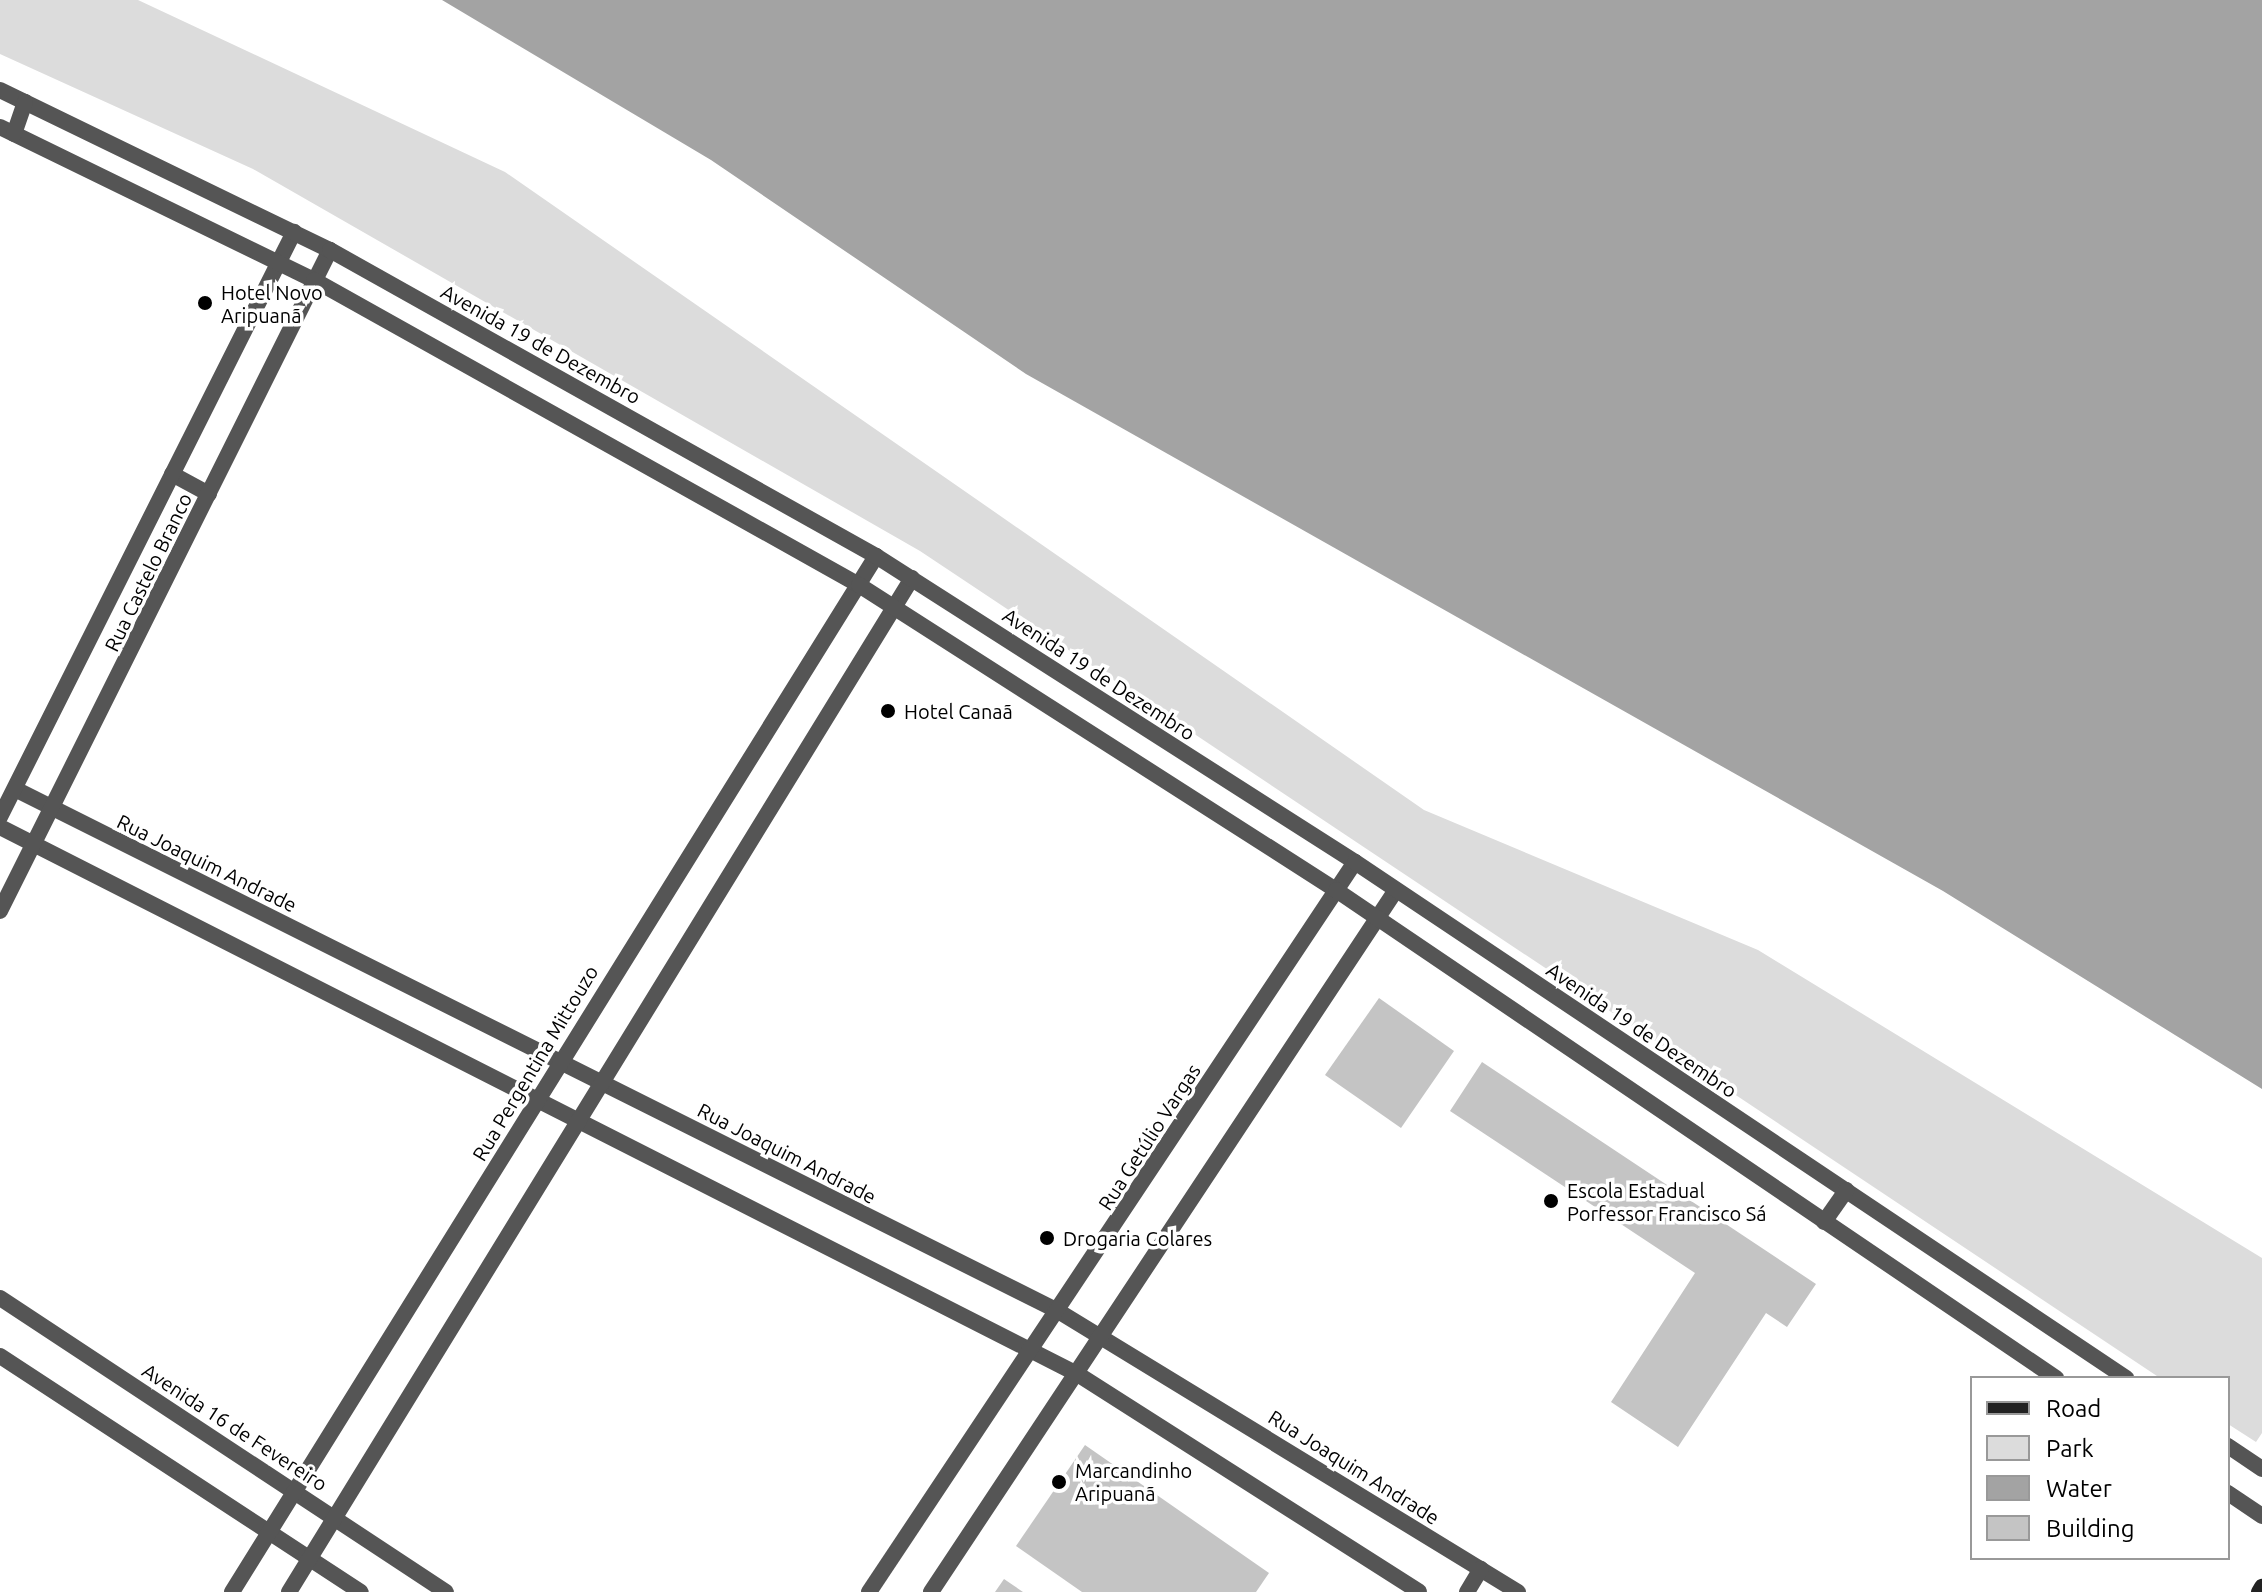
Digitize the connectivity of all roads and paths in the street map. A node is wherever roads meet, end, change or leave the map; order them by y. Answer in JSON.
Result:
{"nodes":[{"id":1,"x":0,"y":90,"type":"edge"},
{"id":2,"x":25,"y":102,"type":"junction"},
{"id":3,"x":7,"y":131,"type":"edge"},
{"id":4,"x":294,"y":232,"type":"junction"},
{"id":5,"x":330,"y":250,"type":"junction"},
{"id":6,"x":279,"y":262,"type":"junction"},
{"id":7,"x":314,"y":280,"type":"junction"},
{"id":8,"x":172,"y":474,"type":"junction"},
{"id":9,"x":209,"y":494,"type":"junction"},
{"id":10,"x":876,"y":556,"type":"junction"},
{"id":11,"x":912,"y":578,"type":"junction"},
{"id":12,"x":859,"y":585,"type":"junction"},
{"id":13,"x":894,"y":607,"type":"junction"},
{"id":14,"x":15,"y":789,"type":"junction"},
{"id":15,"x":53,"y":810,"type":"junction"},
{"id":16,"x":0,"y":817,"type":"edge"},
{"id":17,"x":0,"y":827,"type":"edge"},
{"id":18,"x":34,"y":845,"type":"junction"},
{"id":19,"x":1355,"y":862,"type":"junction"},
{"id":20,"x":1336,"y":890,"type":"junction"},
{"id":21,"x":1396,"y":890,"type":"junction"},
{"id":22,"x":0,"y":911,"type":"edge"},
{"id":23,"x":1378,"y":918,"type":"junction"},
{"id":24,"x":558,"y":1059,"type":"junction"},
{"id":25,"x":602,"y":1082,"type":"junction"},
{"id":26,"x":535,"y":1103,"type":"junction"},
{"id":27,"x":577,"y":1124,"type":"junction"},
{"id":28,"x":1846,"y":1190,"type":"junction"},
{"id":29,"x":1824,"y":1222,"type":"junction"},
{"id":30,"x":0,"y":1298,"type":"edge"},
{"id":31,"x":1058,"y":1311,"type":"junction"},
{"id":32,"x":1104,"y":1337,"type":"junction"},
{"id":33,"x":1033,"y":1350,"type":"junction"},
{"id":34,"x":0,"y":1356,"type":"edge"},
{"id":35,"x":1079,"y":1375,"type":"junction"},
{"id":36,"x":2053,"y":1376,"type":"edge"},
{"id":37,"x":2123,"y":1376,"type":"edge"},
{"id":38,"x":2230,"y":1447,"type":"edge"},
{"id":39,"x":2262,"y":1469,"type":"edge"},
{"id":40,"x":295,"y":1490,"type":"junction"},
{"id":41,"x":2230,"y":1494,"type":"edge"},
{"id":42,"x":2262,"y":1516,"type":"edge"},
{"id":43,"x":336,"y":1518,"type":"junction"},
{"id":44,"x":270,"y":1531,"type":"junction"},
{"id":45,"x":311,"y":1557,"type":"junction"},
{"id":46,"x":1481,"y":1569,"type":"junction"},
{"id":47,"x":2262,"y":1587,"type":"edge"},
{"id":48,"x":232,"y":1592,"type":"edge"},
{"id":49,"x":289,"y":1592,"type":"edge"},
{"id":50,"x":361,"y":1592,"type":"edge"},
{"id":51,"x":446,"y":1592,"type":"edge"},
{"id":52,"x":869,"y":1592,"type":"edge"},
{"id":53,"x":931,"y":1592,"type":"edge"},
{"id":54,"x":1419,"y":1592,"type":"edge"},
{"id":55,"x":1467,"y":1592,"type":"edge"},
{"id":56,"x":1518,"y":1592,"type":"edge"},
{"id":57,"x":2259,"y":1592,"type":"edge"}],
"edges":[{"from":1,"to":2,"type":"street","name":"Avenida 19 de Dezembro"},
{"from":2,"to":3,"type":"street"},
{"from":2,"to":4,"type":"street","name":"Avenida 19 de Dezembro"},
{"from":3,"to":6,"type":"street"},
{"from":4,"to":5,"type":"street","name":"Avenida 19 de Dezembro"},
{"from":4,"to":6,"type":"street","name":"Rua Castelo Branco"},
{"from":5,"to":7,"type":"street","name":"Rua Castelo Branco"},
{"from":5,"to":10,"type":"street","name":"Avenida 19 de Dezembro"},
{"from":6,"to":7,"type":"street"},
{"from":6,"to":8,"type":"street","name":"Rua Castelo Branco"},
{"from":7,"to":9,"type":"street","name":"Rua Castelo Branco"},
{"from":7,"to":12,"type":"street"},
{"from":8,"to":9,"type":"street"},
{"from":8,"to":14,"type":"street","name":"Rua Castelo Branco"},
{"from":9,"to":15,"type":"street","name":"Rua Castelo Branco"},
{"from":10,"to":11,"type":"street","name":"Avenida 19 de Dezembro"},
{"from":10,"to":12,"type":"street","name":"Rua Pergentina Mittouzo"},
{"from":11,"to":13,"type":"street"},
{"from":11,"to":19,"type":"street","name":"Avenida 19 de Dezembro"},
{"from":12,"to":13,"type":"street"},
{"from":12,"to":24,"type":"street","name":"Rua Pergentina Mittouzo"},
{"from":13,"to":20,"type":"street"},
{"from":13,"to":25,"type":"street"},
{"from":14,"to":15,"type":"street","name":"Rua Joaquim Andrade"},
{"from":14,"to":16,"type":"street","name":"Rua Castelo Branco"},
{"from":15,"to":18,"type":"street","name":"Rua Castelo Branco"},
{"from":15,"to":24,"type":"street","name":"Rua Joaquim Andrade"},
{"from":17,"to":18,"type":"street"},
{"from":18,"to":22,"type":"street","name":"Rua Castelo Branco"},
{"from":18,"to":26,"type":"street"},
{"from":19,"to":20,"type":"street","name":"Rua Getúlio Vargas"},
{"from":19,"to":21,"type":"street","name":"Avenida 19 de Dezembro"},
{"from":20,"to":23,"type":"street"},
{"from":20,"to":31,"type":"street","name":"Rua Getúlio Vargas"},
{"from":21,"to":23,"type":"street"},
{"from":21,"to":28,"type":"street","name":"Avenida 19 de Dezembro"},
{"from":23,"to":29,"type":"street"},
{"from":23,"to":32,"type":"street"},
{"from":24,"to":25,"type":"street","name":"Rua Joaquim Andrade"},
{"from":24,"to":26,"type":"street","name":"Rua Pergentina Mittouzo"},
{"from":25,"to":27,"type":"street"},
{"from":25,"to":31,"type":"street","name":"Rua Joaquim Andrade"},
{"from":26,"to":27,"type":"street"},
{"from":26,"to":40,"type":"street","name":"Rua Pergentina Mittouzo"},
{"from":27,"to":33,"type":"street"},
{"from":27,"to":43,"type":"street"},
{"from":28,"to":29,"type":"street"},
{"from":28,"to":37,"type":"street","name":"Avenida 19 de Dezembro"},
{"from":29,"to":36,"type":"street"},
{"from":30,"to":40,"type":"street","name":"Avenida 16 de Fevereiro"},
{"from":31,"to":32,"type":"street","name":"Rua Joaquim Andrade"},
{"from":31,"to":33,"type":"street","name":"Rua Getúlio Vargas"},
{"from":32,"to":35,"type":"street"},
{"from":32,"to":46,"type":"street","name":"Rua Joaquim Andrade"},
{"from":33,"to":35,"type":"street"},
{"from":33,"to":52,"type":"street","name":"Rua Getúlio Vargas"},
{"from":34,"to":44,"type":"street"},
{"from":35,"to":53,"type":"street"},
{"from":35,"to":54,"type":"street"},
{"from":38,"to":39,"type":"street"},
{"from":40,"to":43,"type":"street","name":"Avenida 16 de Fevereiro"},
{"from":40,"to":44,"type":"street","name":"Rua Pergentina Mittouzo"},
{"from":41,"to":42,"type":"street"},
{"from":43,"to":45,"type":"street"},
{"from":43,"to":51,"type":"street","name":"Avenida 16 de Fevereiro"},
{"from":44,"to":45,"type":"street"},
{"from":44,"to":48,"type":"street","name":"Rua Pergentina Mittouzo"},
{"from":45,"to":49,"type":"street"},
{"from":45,"to":50,"type":"street"},
{"from":46,"to":55,"type":"street"},
{"from":46,"to":56,"type":"street","name":"Rua Joaquim Andrade"},
{"from":47,"to":57,"type":"main road"}]}
